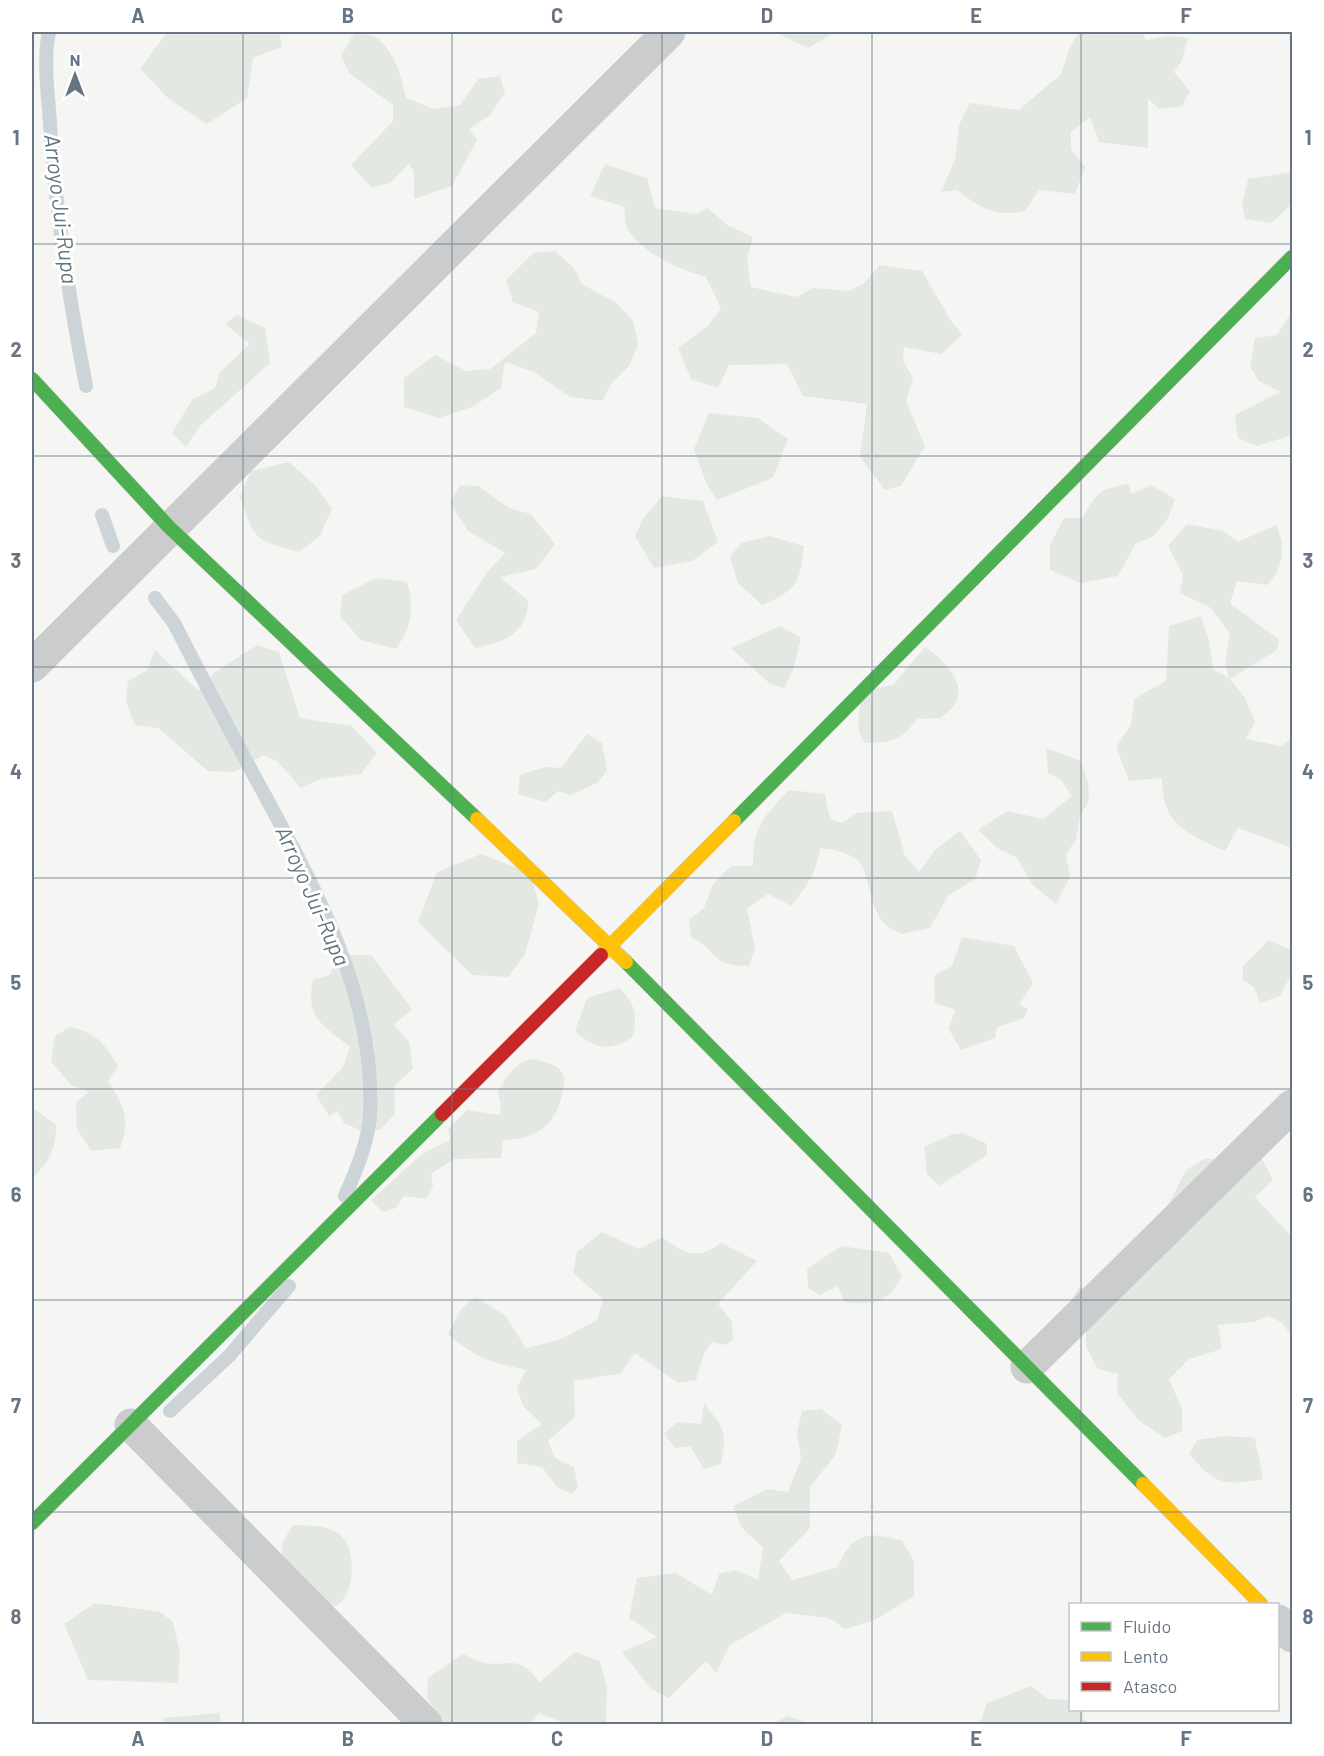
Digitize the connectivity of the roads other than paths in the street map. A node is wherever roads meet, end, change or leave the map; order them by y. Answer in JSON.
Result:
{"nodes":[{"id":1,"x":669,"y":32,"type":"edge"},
{"id":2,"x":1293,"y":257,"type":"edge"},
{"id":3,"x":32,"y":379,"type":"edge"},
{"id":4,"x":169,"y":527,"type":"junction"},
{"id":5,"x":32,"y":666,"type":"edge"},
{"id":6,"x":610,"y":946,"type":"junction"},
{"id":7,"x":1293,"y":1106,"type":"edge"},
{"id":8,"x":1027,"y":1367,"type":"junction"},
{"id":9,"x":130,"y":1425,"type":"junction"},
{"id":10,"x":32,"y":1523,"type":"edge"},
{"id":11,"x":1259,"y":1603,"type":"edge"},
{"id":12,"x":1279,"y":1622,"type":"edge"},
{"id":13,"x":1293,"y":1636,"type":"edge"},
{"id":14,"x":426,"y":1725,"type":"edge"}],
"edges":[{"from":1,"to":4,"type":"street"},
{"from":2,"to":6,"type":"street"},
{"from":3,"to":4,"type":"street"},
{"from":4,"to":5,"type":"street"},
{"from":4,"to":6,"type":"street"},
{"from":6,"to":8,"type":"street"},
{"from":6,"to":9,"type":"street"},
{"from":7,"to":8,"type":"street"},
{"from":8,"to":11,"type":"street"},
{"from":9,"to":10,"type":"street"},
{"from":9,"to":14,"type":"street"},
{"from":12,"to":13,"type":"street"}]}
